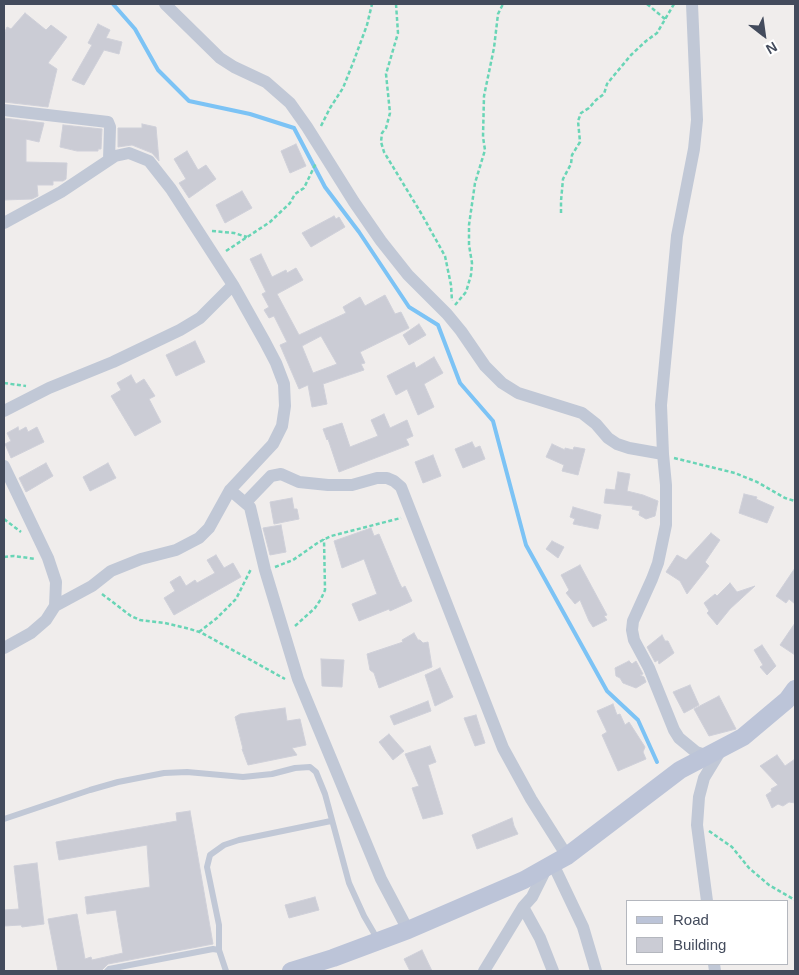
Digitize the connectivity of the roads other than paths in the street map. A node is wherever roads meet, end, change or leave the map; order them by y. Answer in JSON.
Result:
{"nodes":[{"id":1,"x":165,"y":4,"type":"edge"},
{"id":2,"x":690,"y":5,"type":"edge"},
{"id":3,"x":4,"y":110,"type":"edge"},
{"id":4,"x":109,"y":160,"type":"junction"},
{"id":5,"x":4,"y":223,"type":"edge"},
{"id":6,"x":233,"y":285,"type":"junction"},
{"id":7,"x":4,"y":411,"type":"edge"},
{"id":8,"x":663,"y":455,"type":"junction"},
{"id":9,"x":4,"y":466,"type":"edge"},
{"id":10,"x":230,"y":490,"type":"junction"},
{"id":11,"x":246,"y":502,"type":"junction"},
{"id":12,"x":55,"y":606,"type":"junction"},
{"id":13,"x":4,"y":648,"type":"edge"},
{"id":14,"x":795,"y":688,"type":"edge"},
{"id":15,"x":743,"y":737,"type":"junction"},
{"id":16,"x":708,"y":756,"type":"junction"},
{"id":17,"x":4,"y":819,"type":"edge"},
{"id":18,"x":331,"y":821,"type":"junction"},
{"id":19,"x":556,"y":862,"type":"junction"},
{"id":20,"x":707,"y":900,"type":"edge"},
{"id":21,"x":523,"y":907,"type":"junction"},
{"id":22,"x":408,"y":930,"type":"junction"},
{"id":23,"x":378,"y":941,"type":"junction"},
{"id":24,"x":219,"y":950,"type":"junction"},
{"id":25,"x":107,"y":971,"type":"edge"},
{"id":26,"x":226,"y":971,"type":"edge"},
{"id":27,"x":291,"y":971,"type":"edge"},
{"id":28,"x":484,"y":971,"type":"edge"},
{"id":29,"x":553,"y":971,"type":"edge"},
{"id":30,"x":596,"y":971,"type":"edge"}],
"edges":[{"from":1,"to":8,"type":"street"},
{"from":2,"to":8,"type":"street"},
{"from":3,"to":4,"type":"street"},
{"from":4,"to":5,"type":"street"},
{"from":4,"to":6,"type":"street"},
{"from":6,"to":7,"type":"street"},
{"from":6,"to":10,"type":"street"},
{"from":8,"to":16,"type":"street"},
{"from":9,"to":12,"type":"street"},
{"from":10,"to":11,"type":"street"},
{"from":10,"to":12,"type":"street"},
{"from":11,"to":19,"type":"street"},
{"from":11,"to":22,"type":"street"},
{"from":12,"to":13,"type":"street"},
{"from":14,"to":15,"type":"street"},
{"from":15,"to":16,"type":"street"},
{"from":15,"to":20,"type":"street"},
{"from":16,"to":19,"type":"street"},
{"from":17,"to":18,"type":"lane"},
{"from":18,"to":23,"type":"lane"},
{"from":18,"to":24,"type":"lane"},
{"from":19,"to":21,"type":"street"},
{"from":19,"to":22,"type":"street"},
{"from":19,"to":30,"type":"street"},
{"from":21,"to":28,"type":"street"},
{"from":21,"to":29,"type":"street"},
{"from":22,"to":23,"type":"street"},
{"from":23,"to":27,"type":"street"},
{"from":24,"to":25,"type":"lane"},
{"from":24,"to":26,"type":"lane"}]}
